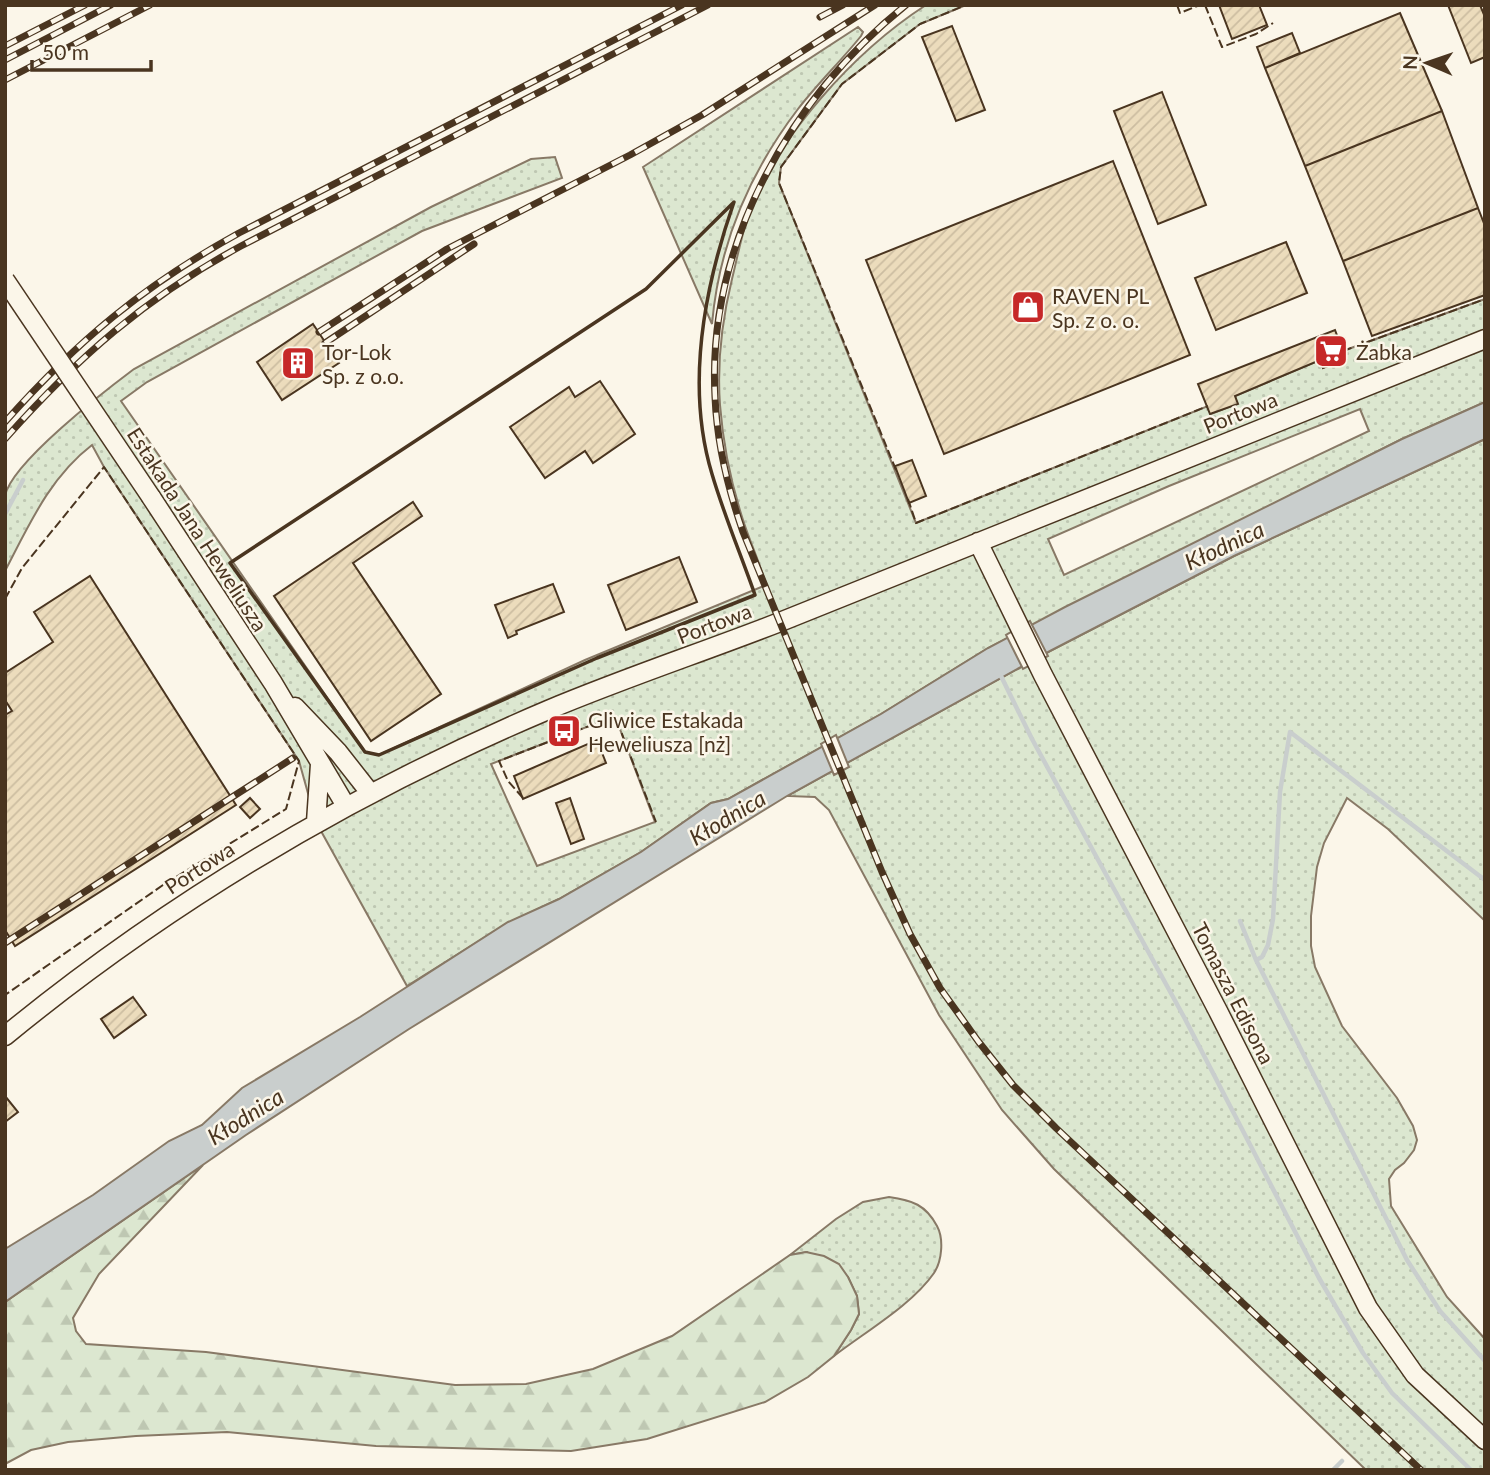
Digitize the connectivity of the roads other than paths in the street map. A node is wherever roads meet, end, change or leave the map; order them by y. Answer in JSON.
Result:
{"nodes":[{"id":1,"x":5,"y":281,"type":"edge"},
{"id":2,"x":1485,"y":338,"type":"edge"},
{"id":3,"x":978,"y":542,"type":"junction"},
{"id":4,"x":273,"y":683,"type":"junction"},
{"id":5,"x":320,"y":764,"type":"junction"},
{"id":6,"x":370,"y":794,"type":"junction"},
{"id":7,"x":346,"y":806,"type":"junction"},
{"id":8,"x":316,"y":822,"type":"junction"},
{"id":9,"x":5,"y":1036,"type":"edge"},
{"id":10,"x":1485,"y":1440,"type":"edge"}],
"edges":[{"from":1,"to":4,"type":"street","name":"Estakada Jana Heweliusza","bridge":true},
{"from":2,"to":3,"type":"street","name":"Portowa"},
{"from":3,"to":6,"type":"street","name":"Portowa"},
{"from":3,"to":10,"type":"street","name":"Tomasza Edisona"},
{"from":4,"to":5,"type":"street","name":"Estakada Jana Heweliusza"},
{"from":4,"to":6,"type":"street"},
{"from":5,"to":7,"type":"street","name":"Estakada Jana Heweliusza"},
{"from":5,"to":8,"type":"street"},
{"from":6,"to":7,"type":"street","name":"Portowa"},
{"from":7,"to":8,"type":"street","name":"Portowa"},
{"from":8,"to":9,"type":"street","name":"Portowa"}]}
